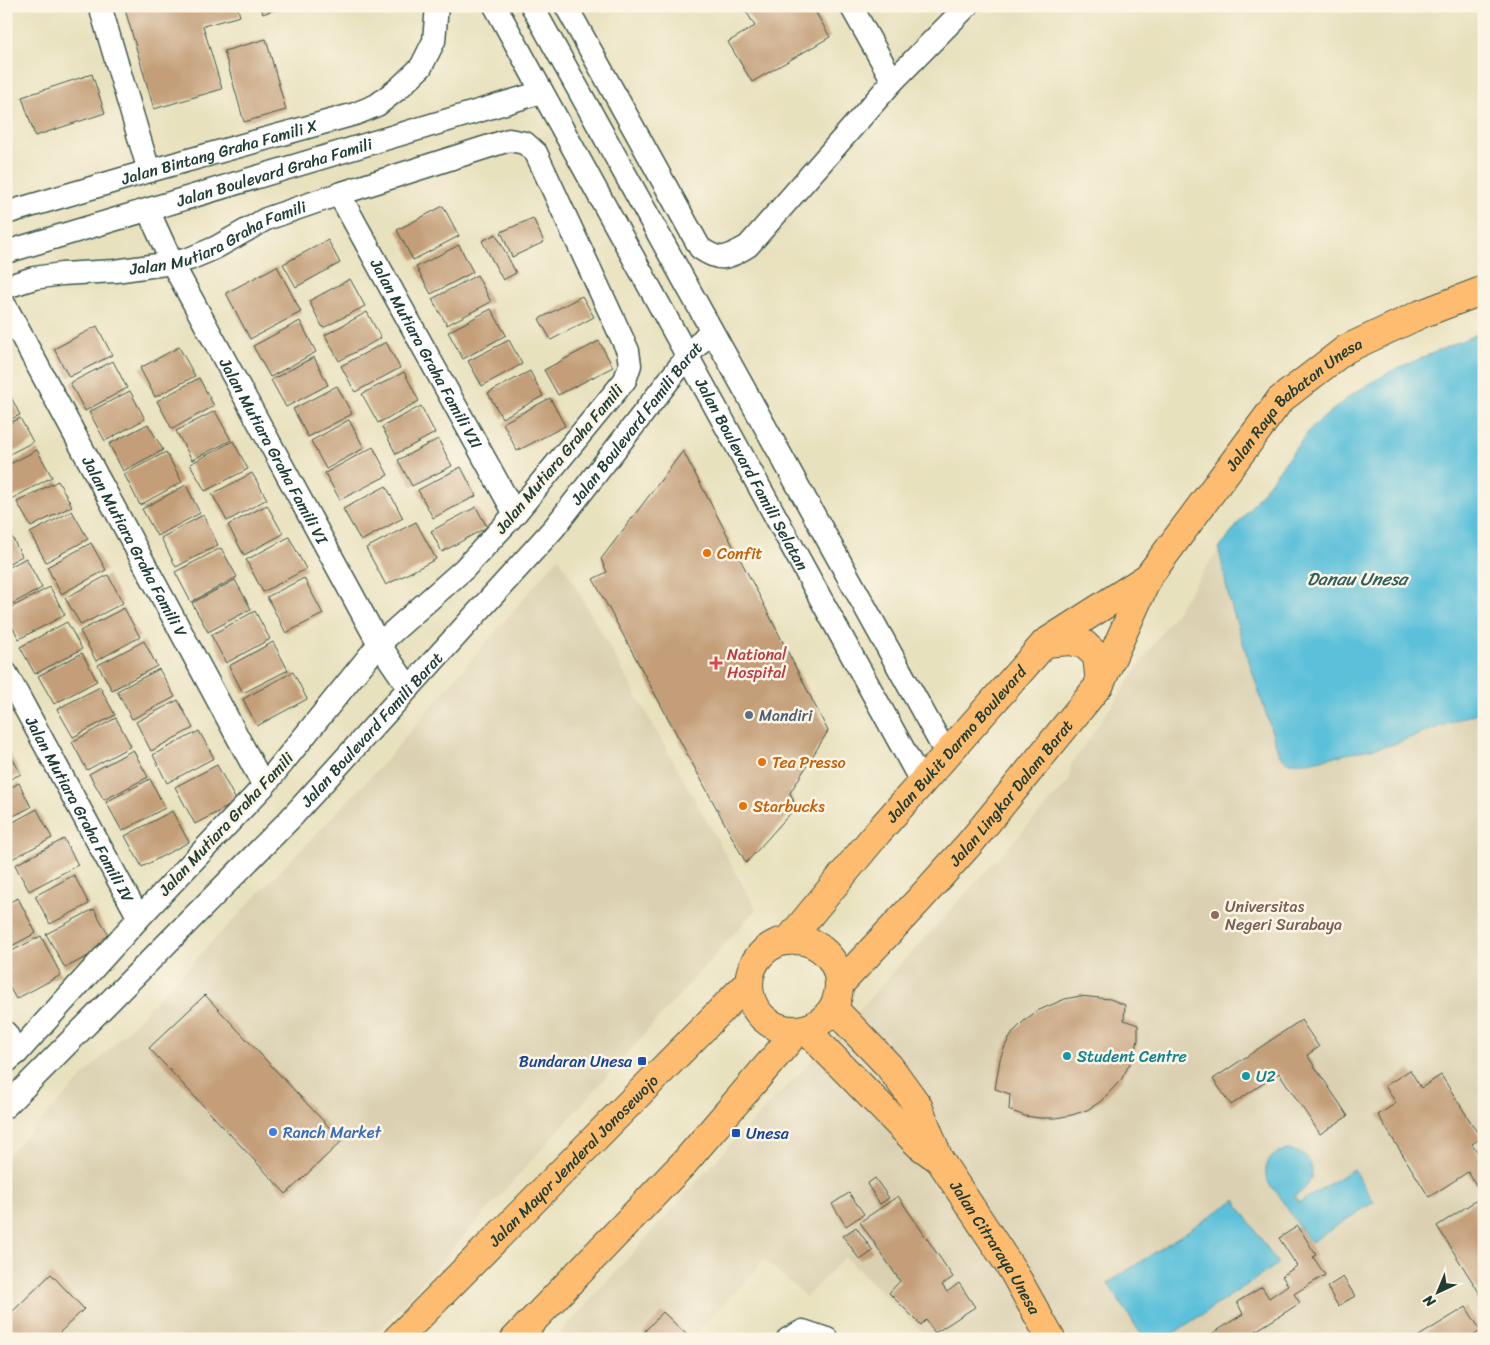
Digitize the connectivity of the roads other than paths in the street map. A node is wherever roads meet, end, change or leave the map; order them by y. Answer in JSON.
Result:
{"nodes":[{"id":1,"x":100,"y":6,"type":"edge"},
{"id":2,"x":437,"y":6,"type":"edge"},
{"id":3,"x":495,"y":6,"type":"edge"},
{"id":4,"x":532,"y":6,"type":"edge"},
{"id":5,"x":566,"y":6,"type":"edge"},
{"id":6,"x":851,"y":6,"type":"edge"},
{"id":7,"x":967,"y":6,"type":"edge"},
{"id":8,"x":893,"y":81,"type":"junction"},
{"id":9,"x":542,"y":92,"type":"junction"},
{"id":10,"x":149,"y":171,"type":"junction"},
{"id":11,"x":338,"y":194,"type":"junction"},
{"id":12,"x":148,"y":210,"type":"junction"},
{"id":13,"x":6,"y":212,"type":"edge"},
{"id":14,"x":6,"y":252,"type":"edge"},
{"id":15,"x":172,"y":263,"type":"junction"},
{"id":16,"x":6,"y":287,"type":"edge"},
{"id":17,"x":1484,"y":290,"type":"edge"},
{"id":18,"x":6,"y":307,"type":"edge"},
{"id":19,"x":711,"y":330,"type":"junction"},
{"id":20,"x":687,"y":357,"type":"junction"},
{"id":21,"x":515,"y":514,"type":"junction"},
{"id":22,"x":1148,"y":577,"type":"junction"},
{"id":23,"x":1045,"y":643,"type":"junction"},
{"id":24,"x":379,"y":644,"type":"junction"},
{"id":25,"x":6,"y":673,"type":"edge"},
{"id":26,"x":1100,"y":684,"type":"junction"},
{"id":27,"x":409,"y":688,"type":"junction"},
{"id":28,"x":946,"y":755,"type":"junction"},
{"id":29,"x":922,"y":783,"type":"junction"},
{"id":30,"x":264,"y":786,"type":"junction"},
{"id":31,"x":139,"y":918,"type":"junction"},
{"id":32,"x":796,"y":931,"type":"junction"},
{"id":33,"x":749,"y":982,"type":"junction"},
{"id":34,"x":842,"y":987,"type":"junction"},
{"id":35,"x":801,"y":1029,"type":"junction"},
{"id":36,"x":6,"y":1033,"type":"edge"},
{"id":37,"x":12,"y":1058,"type":"edge"},
{"id":38,"x":6,"y":1106,"type":"edge"},
{"id":39,"x":938,"y":1159,"type":"junction"},
{"id":40,"x":396,"y":1339,"type":"edge"},
{"id":41,"x":515,"y":1339,"type":"edge"},
{"id":42,"x":788,"y":1339,"type":"edge"},
{"id":43,"x":827,"y":1339,"type":"edge"},
{"id":44,"x":1051,"y":1339,"type":"edge"}],
"edges":[{"from":1,"to":10,"type":"street"},
{"from":2,"to":10,"type":"street","name":"Jalan Bintang Graha Famili X"},
{"from":3,"to":9,"type":"street","name":"Jalan Boulevard Famili Selatan"},
{"from":4,"to":19,"type":"street"},
{"from":5,"to":8,"type":"street"},
{"from":6,"to":8,"type":"street"},
{"from":7,"to":8,"type":"street"},
{"from":9,"to":12,"type":"street","name":"Jalan Boulevard Graha Famili"},
{"from":9,"to":20,"type":"street","name":"Jalan Boulevard Famili Selatan"},
{"from":10,"to":13,"type":"street","name":"Jalan Bintang Graha Famili X"},
{"from":11,"to":15,"type":"street","name":"Jalan Mutiara Graha Famili"},
{"from":11,"to":21,"type":"street","name":"Jalan Mutiara Graha Famili VII"},
{"from":11,"to":21,"type":"street","name":"Jalan Mutiara Graha Famili"},
{"from":12,"to":14,"type":"street","name":"Jalan Boulevard Graha Famili"},
{"from":12,"to":15,"type":"street","name":"Jalan Mutiara Graha Famili VI"},
{"from":15,"to":16,"type":"street","name":"Jalan Mutiara Graha Famili"},
{"from":15,"to":24,"type":"street","name":"Jalan Mutiara Graha Famili VI"},
{"from":17,"to":22,"type":"main road","name":"Jalan Raya Babatan Unesa"},
{"from":18,"to":30,"type":"street","name":"Jalan Mutiara Graha Famili V"},
{"from":19,"to":20,"type":"street","name":"Jalan Boulevard Famili Barat"},
{"from":19,"to":28,"type":"street"},
{"from":20,"to":27,"type":"street","name":"Jalan Boulevard Famili Barat"},
{"from":20,"to":29,"type":"street","name":"Jalan Boulevard Famili Selatan"},
{"from":21,"to":24,"type":"street","name":"Jalan Mutiara Graha Famili"},
{"from":22,"to":23,"type":"main road","name":"Jalan Bukit Darmo Boulevard"},
{"from":22,"to":26,"type":"main road","name":"Jalan Lingkar Dalam Barat"},
{"from":23,"to":26,"type":"main road"},
{"from":23,"to":28,"type":"main road","name":"Jalan Bukit Darmo Boulevard"},
{"from":24,"to":27,"type":"street","name":"Jalan Mutiara Graha Famili VI"},
{"from":24,"to":30,"type":"street","name":"Jalan Mutiara Graha Famili"},
{"from":25,"to":31,"type":"street","name":"Jalan Mutiara Graha Famili IV"},
{"from":26,"to":34,"type":"main road","name":"Jalan Lingkar Dalam Barat"},
{"from":27,"to":38,"type":"street","name":"Jalan Boulevard Famili Barat"},
{"from":28,"to":29,"type":"main road","name":"Jalan Bukit Darmo Boulevard"},
{"from":29,"to":32,"type":"main road","name":"Jalan Bukit Darmo Boulevard"},
{"from":30,"to":31,"type":"street","name":"Jalan Mutiara Graha Famili"},
{"from":31,"to":37,"type":"street","name":"Jalan Mutiara Graha Famili"},
{"from":32,"to":33,"type":"main road"},
{"from":32,"to":34,"type":"main road"},
{"from":33,"to":35,"type":"main road"},
{"from":33,"to":40,"type":"main road","name":"Jalan Mayor Jenderal Jonosewojo"},
{"from":34,"to":35,"type":"main road"},
{"from":34,"to":39,"type":"main road","name":"Jalan Citraraya Unesa"},
{"from":35,"to":39,"type":"main road","name":"Jalan Citraraya Unesa"},
{"from":35,"to":41,"type":"main road"},
{"from":36,"to":37,"type":"street"},
{"from":39,"to":44,"type":"main road","name":"Jalan Citraraya Unesa"},
{"from":42,"to":43,"type":"street"}]}
